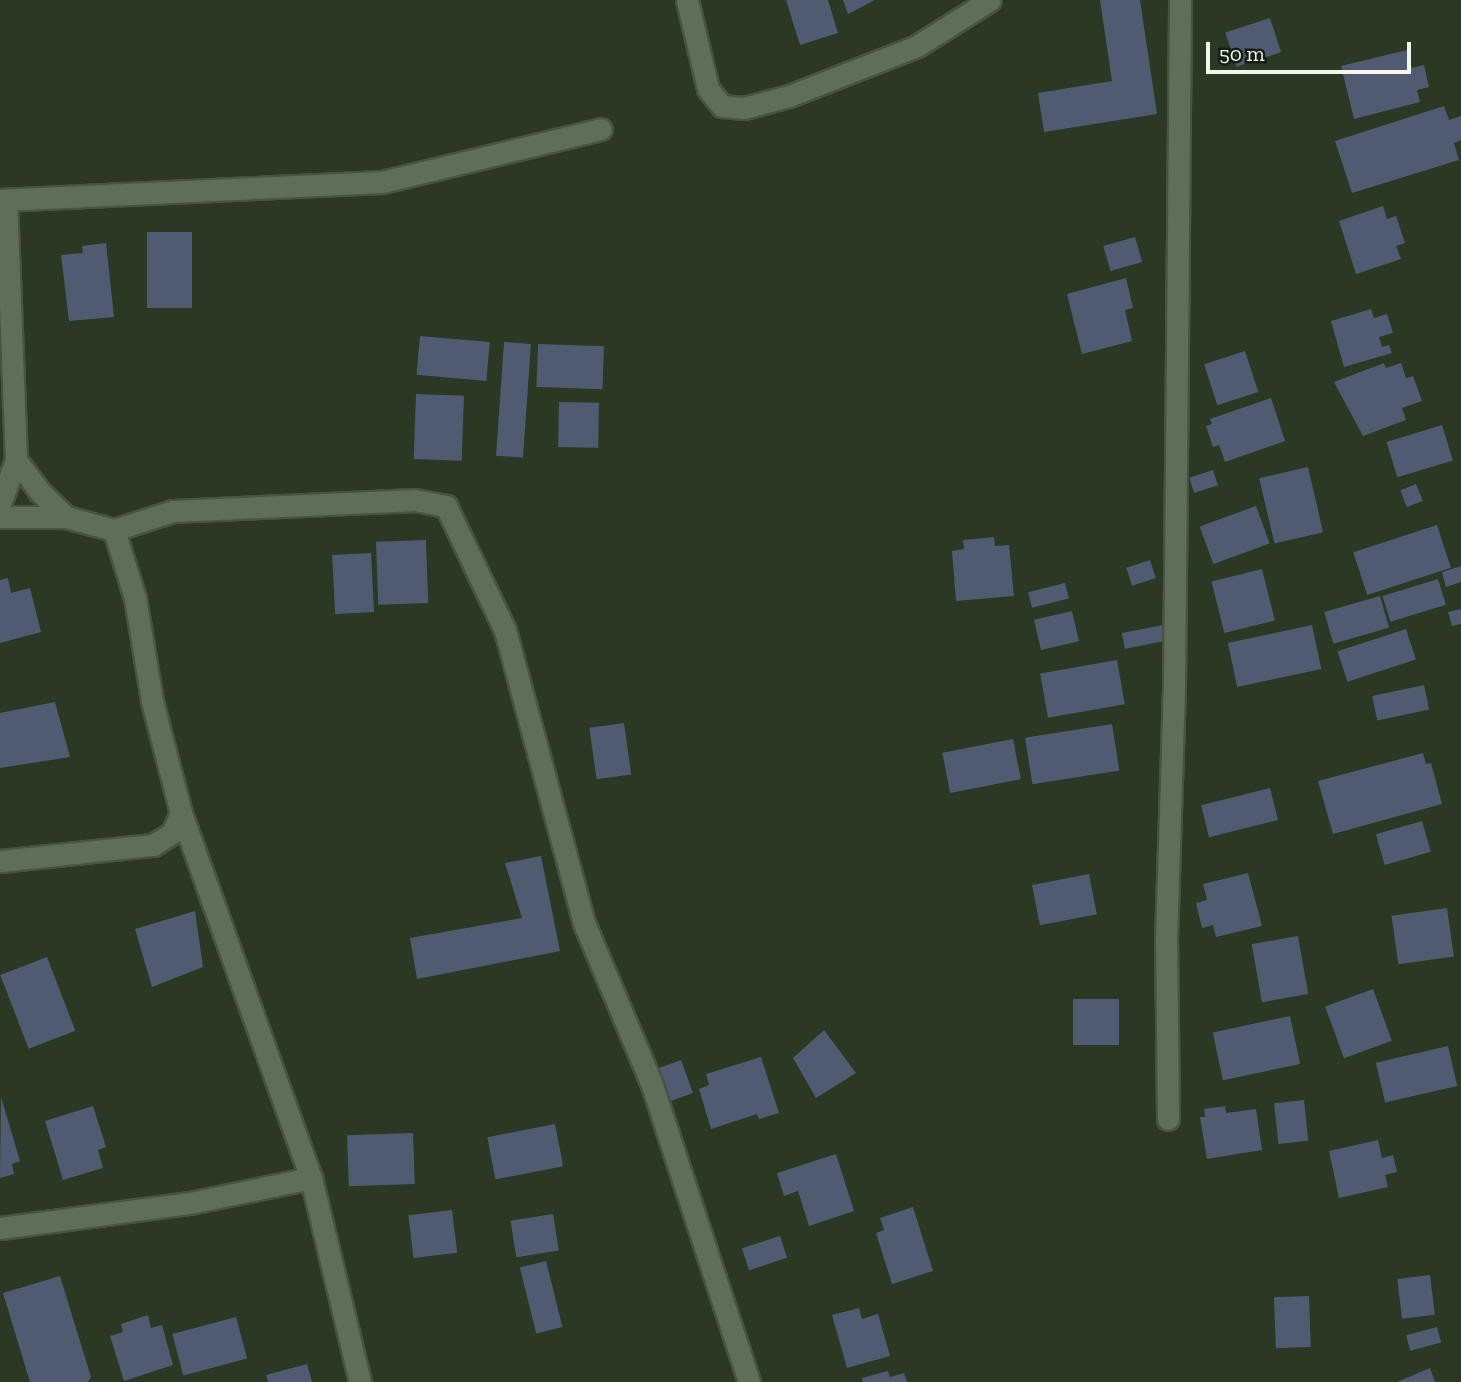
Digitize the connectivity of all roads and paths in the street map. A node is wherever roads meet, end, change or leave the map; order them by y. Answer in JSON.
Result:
{"nodes":[{"id":1,"x":687,"y":0,"type":"edge"},
{"id":2,"x":990,"y":0,"type":"edge"},
{"id":3,"x":1180,"y":0,"type":"edge"},
{"id":4,"x":601,"y":129,"type":"dead end"},
{"id":5,"x":3,"y":200,"type":"edge"},
{"id":6,"x":16,"y":460,"type":"junction"},
{"id":7,"x":0,"y":504,"type":"edge"},
{"id":8,"x":0,"y":517,"type":"edge"},
{"id":9,"x":66,"y":517,"type":"junction"},
{"id":10,"x":114,"y":530,"type":"junction"},
{"id":11,"x":181,"y":813,"type":"junction"},
{"id":12,"x":0,"y":861,"type":"edge"},
{"id":13,"x":1168,"y":1119,"type":"dead end"},
{"id":14,"x":311,"y":1178,"type":"junction"},
{"id":15,"x":0,"y":1228,"type":"edge"},
{"id":16,"x":360,"y":1382,"type":"edge"},
{"id":17,"x":748,"y":1382,"type":"edge"}],
"edges":[{"from":1,"to":2,"type":"street"},
{"from":3,"to":13,"type":"street"},
{"from":4,"to":5,"type":"street"},
{"from":5,"to":6,"type":"street"},
{"from":6,"to":7,"type":"street"},
{"from":6,"to":9,"type":"street"},
{"from":8,"to":9,"type":"street"},
{"from":9,"to":10,"type":"street"},
{"from":10,"to":11,"type":"street"},
{"from":10,"to":17,"type":"street"},
{"from":11,"to":12,"type":"street"},
{"from":11,"to":14,"type":"street"},
{"from":14,"to":15,"type":"street"},
{"from":14,"to":16,"type":"street"}]}
